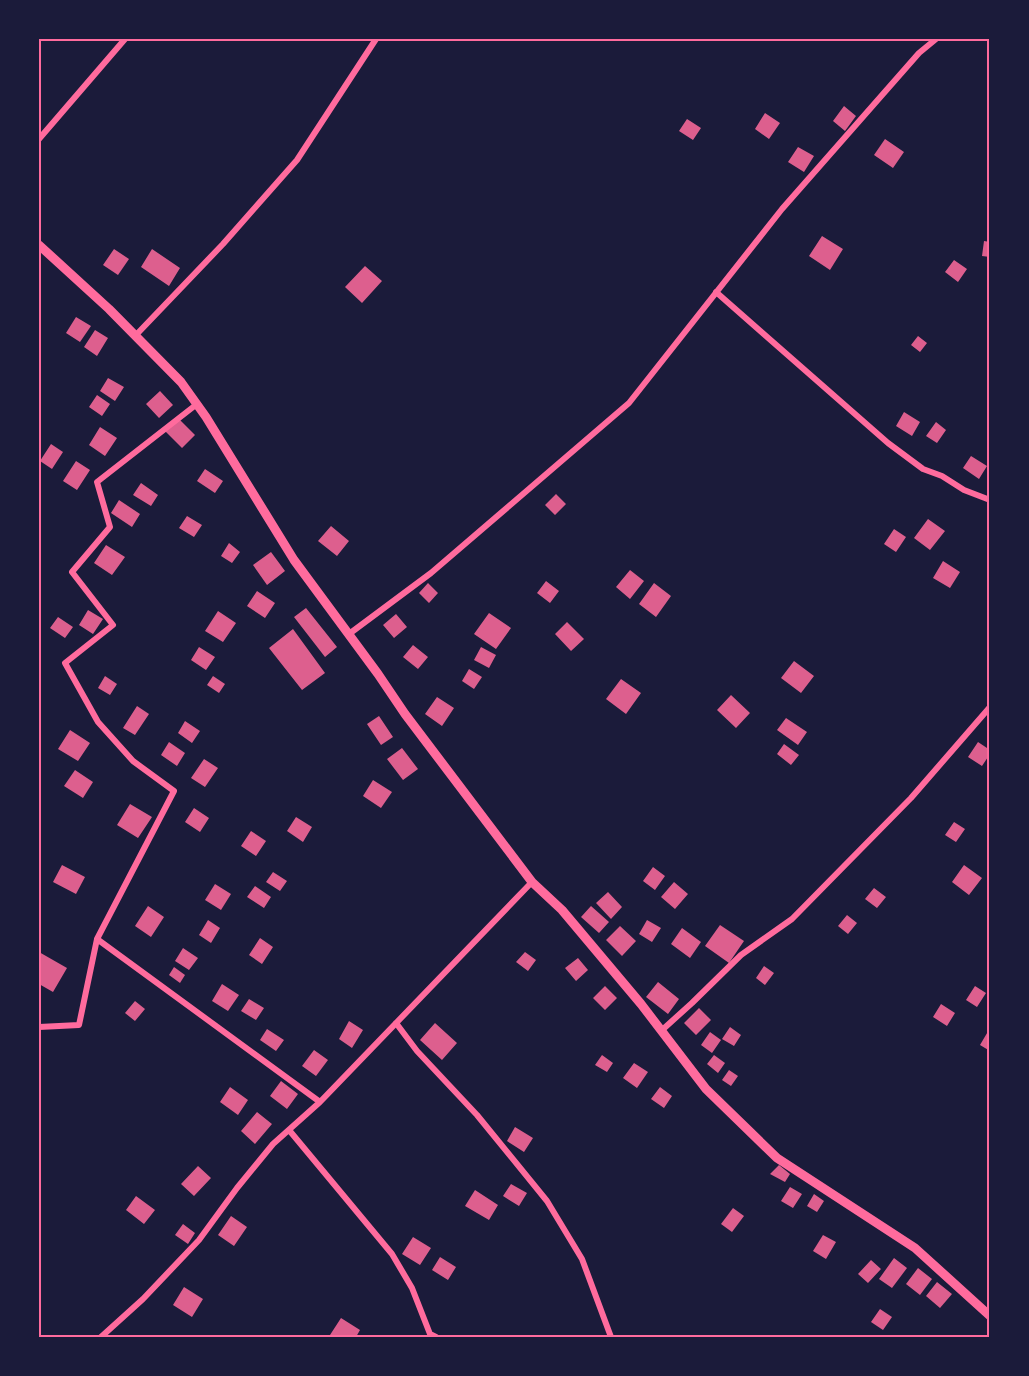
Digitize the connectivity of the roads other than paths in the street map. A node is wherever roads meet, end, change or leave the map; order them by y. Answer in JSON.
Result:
{"nodes":[{"id":1,"x":125,"y":39,"type":"edge"},
{"id":2,"x":376,"y":39,"type":"edge"},
{"id":3,"x":936,"y":39,"type":"edge"},
{"id":4,"x":39,"y":139,"type":"edge"},
{"id":5,"x":39,"y":245,"type":"edge"},
{"id":6,"x":716,"y":292,"type":"junction"},
{"id":7,"x":136,"y":335,"type":"junction"},
{"id":8,"x":197,"y":404,"type":"junction"},
{"id":9,"x":990,"y":500,"type":"edge"},
{"id":10,"x":349,"y":634,"type":"junction"},
{"id":11,"x":990,"y":707,"type":"edge"},
{"id":12,"x":532,"y":882,"type":"junction"},
{"id":13,"x":97,"y":939,"type":"junction"},
{"id":14,"x":396,"y":1023,"type":"junction"},
{"id":15,"x":39,"y":1027,"type":"edge"},
{"id":16,"x":661,"y":1030,"type":"junction"},
{"id":17,"x":320,"y":1102,"type":"junction"},
{"id":18,"x":289,"y":1130,"type":"junction"},
{"id":19,"x":990,"y":1316,"type":"edge"},
{"id":20,"x":101,"y":1337,"type":"edge"},
{"id":21,"x":436,"y":1337,"type":"edge"},
{"id":22,"x":611,"y":1337,"type":"edge"}],
"edges":[{"from":1,"to":4,"type":"street"},
{"from":2,"to":7,"type":"street"},
{"from":3,"to":6,"type":"street"},
{"from":5,"to":7,"type":"main road"},
{"from":6,"to":9,"type":"street"},
{"from":6,"to":10,"type":"street"},
{"from":7,"to":8,"type":"main road"},
{"from":8,"to":10,"type":"main road"},
{"from":8,"to":13,"type":"street"},
{"from":10,"to":12,"type":"main road"},
{"from":11,"to":16,"type":"street"},
{"from":12,"to":14,"type":"street"},
{"from":12,"to":16,"type":"main road"},
{"from":13,"to":15,"type":"street"},
{"from":13,"to":17,"type":"street"},
{"from":14,"to":17,"type":"street"},
{"from":14,"to":22,"type":"street"},
{"from":16,"to":19,"type":"main road"},
{"from":17,"to":18,"type":"street"},
{"from":18,"to":20,"type":"street"},
{"from":18,"to":21,"type":"street"}]}
